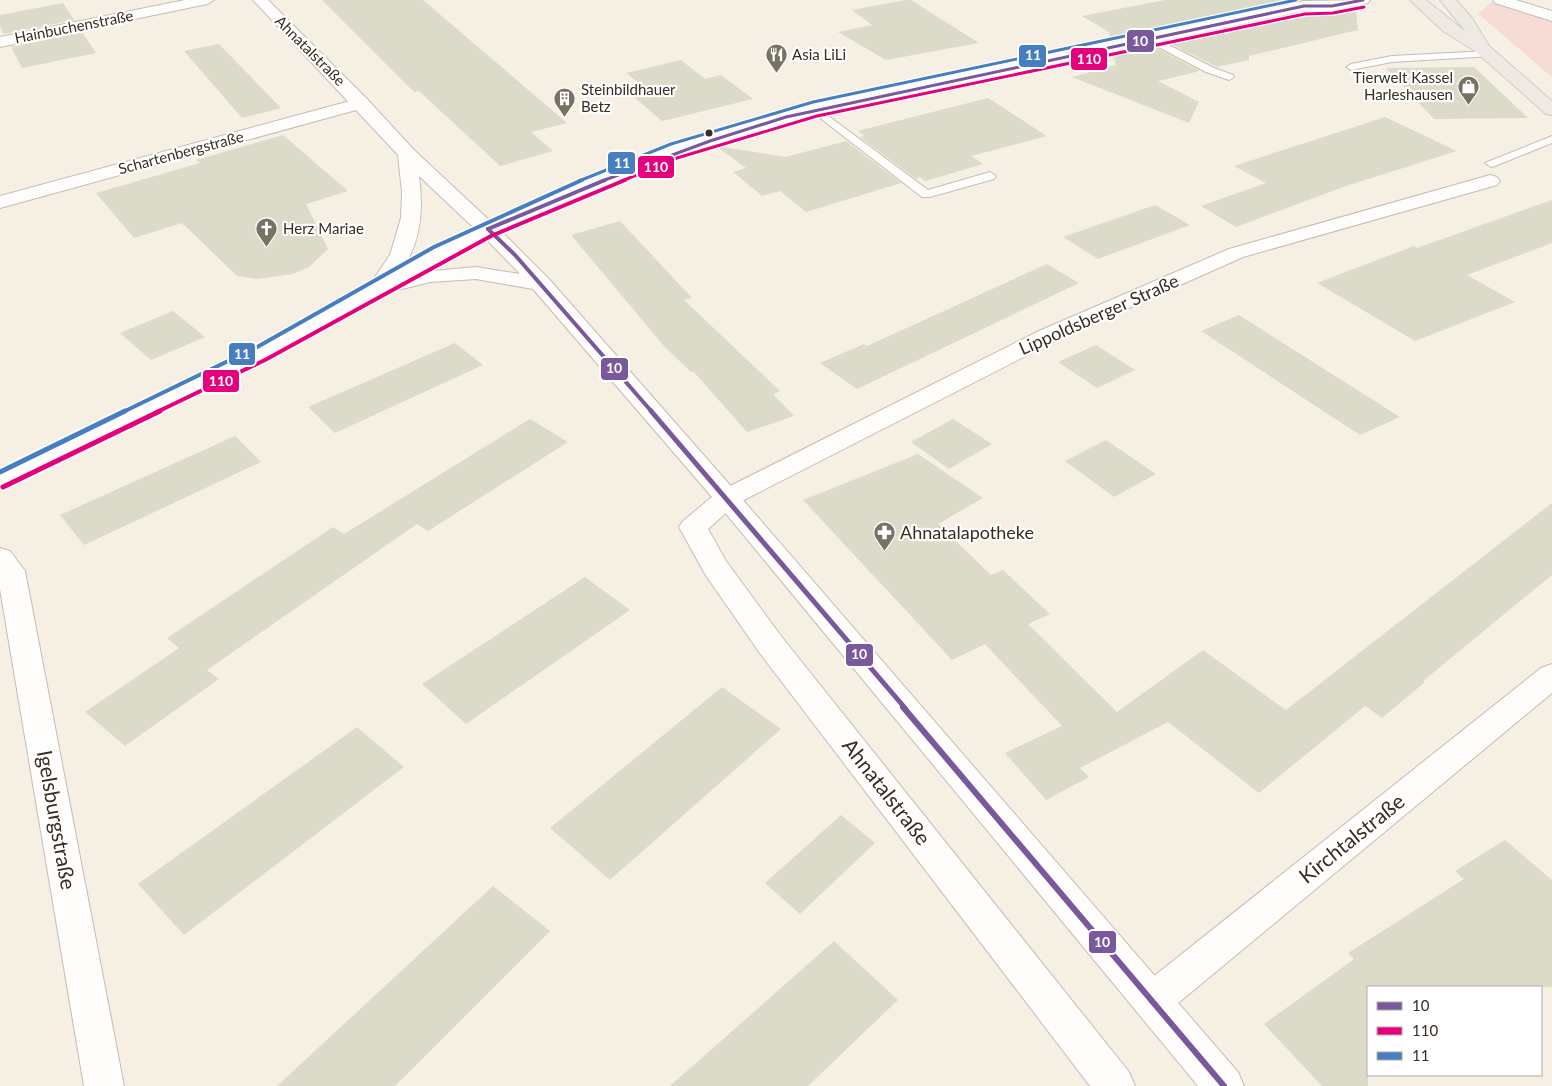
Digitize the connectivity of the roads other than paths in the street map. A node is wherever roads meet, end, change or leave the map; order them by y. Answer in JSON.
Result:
{"nodes":[{"id":1,"x":207,"y":0,"type":"edge"},
{"id":2,"x":260,"y":0,"type":"edge"},
{"id":3,"x":1363,"y":0,"type":"edge"},
{"id":4,"x":1417,"y":0,"type":"edge"},
{"id":5,"x":1447,"y":0,"type":"edge"},
{"id":6,"x":1500,"y":0,"type":"edge"},
{"id":7,"x":1310,"y":3,"type":"edge"},
{"id":8,"x":1552,"y":16,"type":"edge"},
{"id":9,"x":1151,"y":38,"type":"junction"},
{"id":10,"x":0,"y":42,"type":"edge"},
{"id":11,"x":1484,"y":51,"type":"junction"},
{"id":12,"x":1351,"y":67,"type":"dead end"},
{"id":13,"x":1229,"y":77,"type":"dead end"},
{"id":14,"x":361,"y":103,"type":"junction"},
{"id":15,"x":815,"y":109,"type":"junction"},
{"id":16,"x":1552,"y":110,"type":"edge"},
{"id":17,"x":1552,"y":139,"type":"edge"},
{"id":18,"x":407,"y":154,"type":"junction"},
{"id":19,"x":1491,"y":172,"type":"joint"},
{"id":20,"x":990,"y":176,"type":"dead end"},
{"id":21,"x":0,"y":202,"type":"edge"},
{"id":22,"x":488,"y":229,"type":"junction"},
{"id":23,"x":541,"y":284,"type":"junction"},
{"id":24,"x":376,"y":288,"type":"junction"},
{"id":25,"x":0,"y":480,"type":"edge"},
{"id":26,"x":727,"y":498,"type":"junction"},
{"id":27,"x":0,"y":558,"type":"edge"},
{"id":28,"x":1552,"y":676,"type":"edge"},
{"id":29,"x":1152,"y":1001,"type":"junction"},
{"id":30,"x":104,"y":1086,"type":"edge"},
{"id":31,"x":1116,"y":1086,"type":"edge"},
{"id":32,"x":1224,"y":1086,"type":"edge"}],
"edges":[{"from":1,"to":10,"type":"street","name":"Hainbuchenstraße"},
{"from":2,"to":14,"type":"street","name":"Ahnatalstraße"},
{"from":3,"to":7,"type":"street"},
{"from":4,"to":11,"type":"main road"},
{"from":5,"to":11,"type":"main road"},
{"from":6,"to":8,"type":"street"},
{"from":7,"to":9,"type":"street"},
{"from":9,"to":13,"type":"lane"},
{"from":9,"to":15,"type":"street"},
{"from":11,"to":12,"type":"lane"},
{"from":11,"to":16,"type":"main road"},
{"from":14,"to":18,"type":"street","name":"Ahnatalstraße"},
{"from":14,"to":21,"type":"street","name":"Schartenbergstraße"},
{"from":15,"to":20,"type":"lane"},
{"from":15,"to":22,"type":"street"},
{"from":17,"to":19,"type":"lane"},
{"from":18,"to":22,"type":"street","name":"Ahnatalstraße"},
{"from":18,"to":24,"type":"street"},
{"from":19,"to":26,"type":"street","name":"Lippoldsberger Straße"},
{"from":22,"to":23,"type":"street","name":"Ahnatalstraße"},
{"from":22,"to":24,"type":"street"},
{"from":23,"to":24,"type":"street"},
{"from":23,"to":26,"type":"street","name":"Ahnatalstraße"},
{"from":24,"to":25,"type":"street"},
{"from":26,"to":29,"type":"street","name":"Ahnatalstraße"},
{"from":26,"to":31,"type":"street","name":"Ahnatalstraße"},
{"from":27,"to":30,"type":"street","name":"Igelsburgstraße"},
{"from":28,"to":29,"type":"street","name":"Kirchtalstraße"},
{"from":29,"to":32,"type":"street","name":"Ahnatalstraße"}]}
